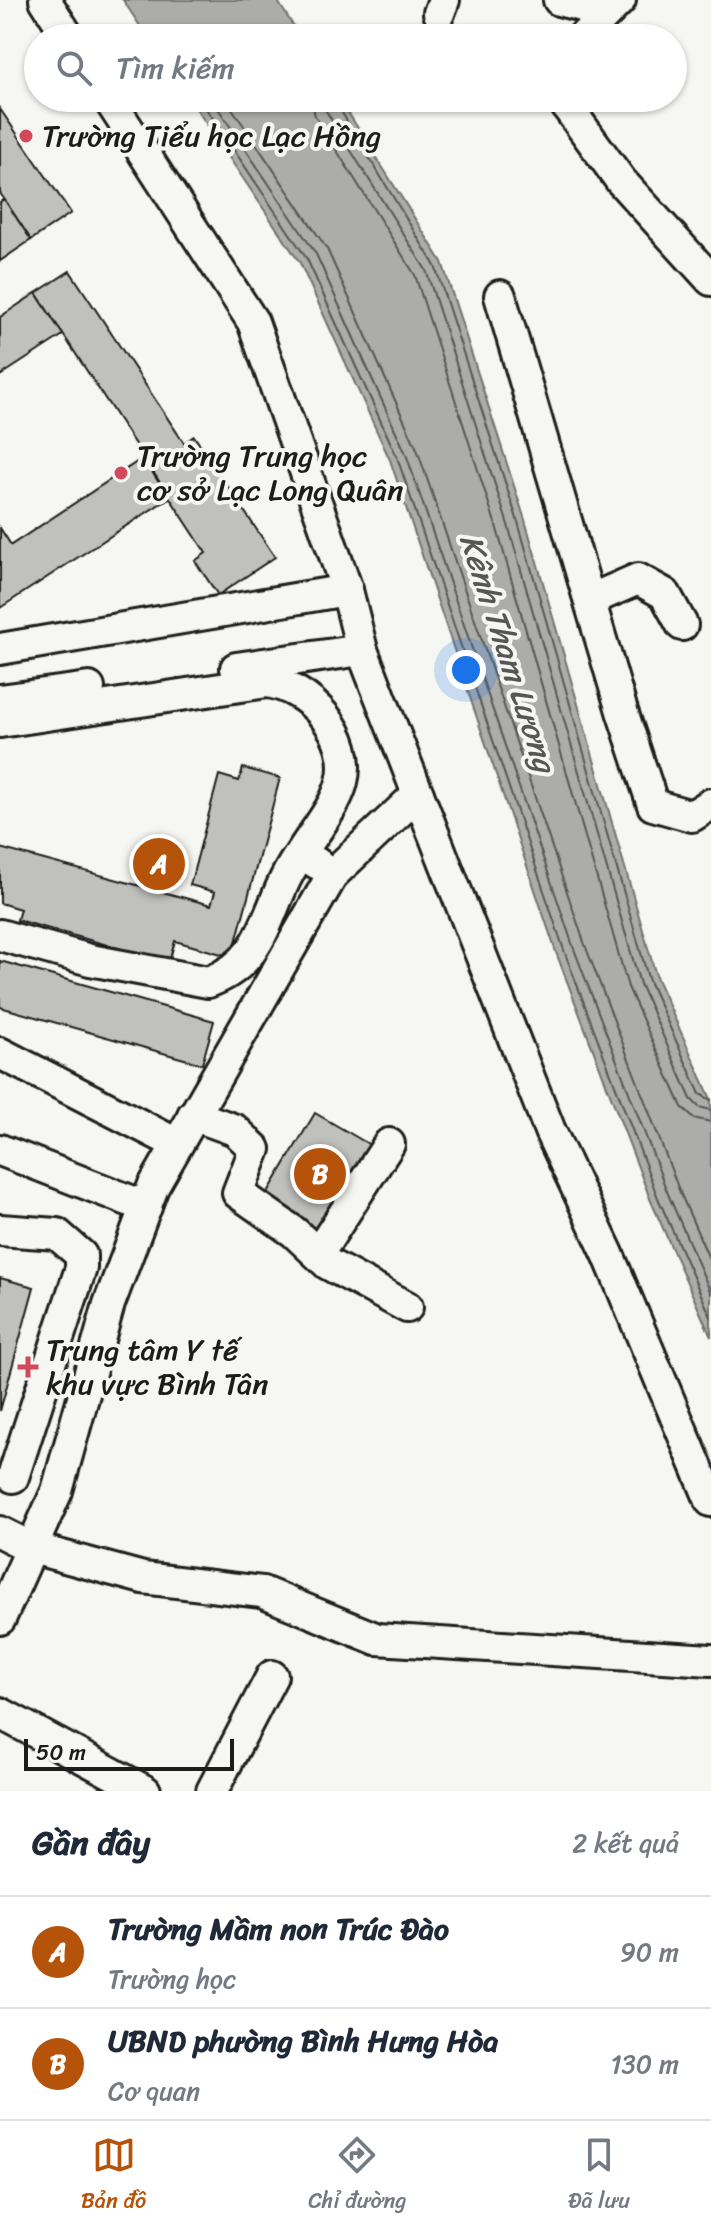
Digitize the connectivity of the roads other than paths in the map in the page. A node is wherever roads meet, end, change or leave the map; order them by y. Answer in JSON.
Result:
{"nodes":[{"id":1,"x":45,"y":0,"type":"edge"},
{"id":2,"x":559,"y":0,"type":"edge"},
{"id":3,"x":613,"y":6,"type":"edge"},
{"id":4,"x":60,"y":24,"type":"edge"},
{"id":5,"x":596,"y":24,"type":"edge"},
{"id":6,"x":117,"y":112,"type":"edge"},
{"id":7,"x":571,"y":112,"type":"edge"},
{"id":8,"x":711,"y":280,"type":"edge"},
{"id":9,"x":500,"y":296,"type":"dead end"},
{"id":10,"x":347,"y":590,"type":"junction"},
{"id":11,"x":590,"y":600,"type":"junction"},
{"id":12,"x":682,"y":625,"type":"dead end"},
{"id":13,"x":0,"y":649,"type":"edge"},
{"id":14,"x":362,"y":650,"type":"junction"},
{"id":15,"x":0,"y":700,"type":"edge"},
{"id":16,"x":0,"y":722,"type":"edge"},
{"id":17,"x":418,"y":794,"type":"junction"},
{"id":18,"x":711,"y":804,"type":"edge"},
{"id":19,"x":301,"y":853,"type":"junction"},
{"id":20,"x":333,"y":874,"type":"junction"},
{"id":21,"x":0,"y":935,"type":"edge"},
{"id":22,"x":0,"y":1053,"type":"edge"},
{"id":23,"x":193,"y":1115,"type":"junction"},
{"id":24,"x":177,"y":1144,"type":"junction"},
{"id":25,"x":389,"y":1144,"type":"dead end"},
{"id":26,"x":0,"y":1150,"type":"edge"},
{"id":27,"x":146,"y":1207,"type":"junction"},
{"id":28,"x":0,"y":1230,"type":"edge"},
{"id":29,"x":318,"y":1254,"type":"junction"},
{"id":30,"x":407,"y":1307,"type":"dead end"},
{"id":31,"x":6,"y":1474,"type":"edge"},
{"id":32,"x":57,"y":1491,"type":"junction"},
{"id":33,"x":711,"y":1501,"type":"edge"},
{"id":34,"x":0,"y":1532,"type":"edge"},
{"id":35,"x":32,"y":1548,"type":"junction"},
{"id":36,"x":0,"y":1619,"type":"edge"},
{"id":37,"x":711,"y":1660,"type":"edge"},
{"id":38,"x":272,"y":1676,"type":"dead end"},
{"id":39,"x":0,"y":1713,"type":"edge"},
{"id":40,"x":145,"y":1791,"type":"edge"},
{"id":41,"x":212,"y":1791,"type":"edge"}],
"edges":[{"from":1,"to":4,"type":"street"},
{"from":2,"to":3,"type":"street"},
{"from":3,"to":5,"type":"street"},
{"from":6,"to":10,"type":"street"},
{"from":7,"to":8,"type":"street"},
{"from":9,"to":11,"type":"street"},
{"from":10,"to":13,"type":"street"},
{"from":10,"to":14,"type":"street"},
{"from":11,"to":12,"type":"street"},
{"from":11,"to":18,"type":"street"},
{"from":14,"to":15,"type":"street"},
{"from":14,"to":17,"type":"street"},
{"from":16,"to":19,"type":"street"},
{"from":17,"to":20,"type":"street"},
{"from":17,"to":33,"type":"street"},
{"from":19,"to":20,"type":"street"},
{"from":19,"to":21,"type":"street"},
{"from":20,"to":23,"type":"street"},
{"from":22,"to":24,"type":"street"},
{"from":23,"to":24,"type":"street"},
{"from":23,"to":29,"type":"street"},
{"from":24,"to":27,"type":"street"},
{"from":25,"to":29,"type":"street"},
{"from":26,"to":27,"type":"street"},
{"from":27,"to":32,"type":"street"},
{"from":28,"to":31,"type":"street"},
{"from":29,"to":30,"type":"street"},
{"from":31,"to":32,"type":"street"},
{"from":32,"to":35,"type":"street"},
{"from":34,"to":35,"type":"street"},
{"from":35,"to":36,"type":"street"},
{"from":35,"to":37,"type":"street"},
{"from":38,"to":41,"type":"street"},
{"from":39,"to":40,"type":"street"}]}
